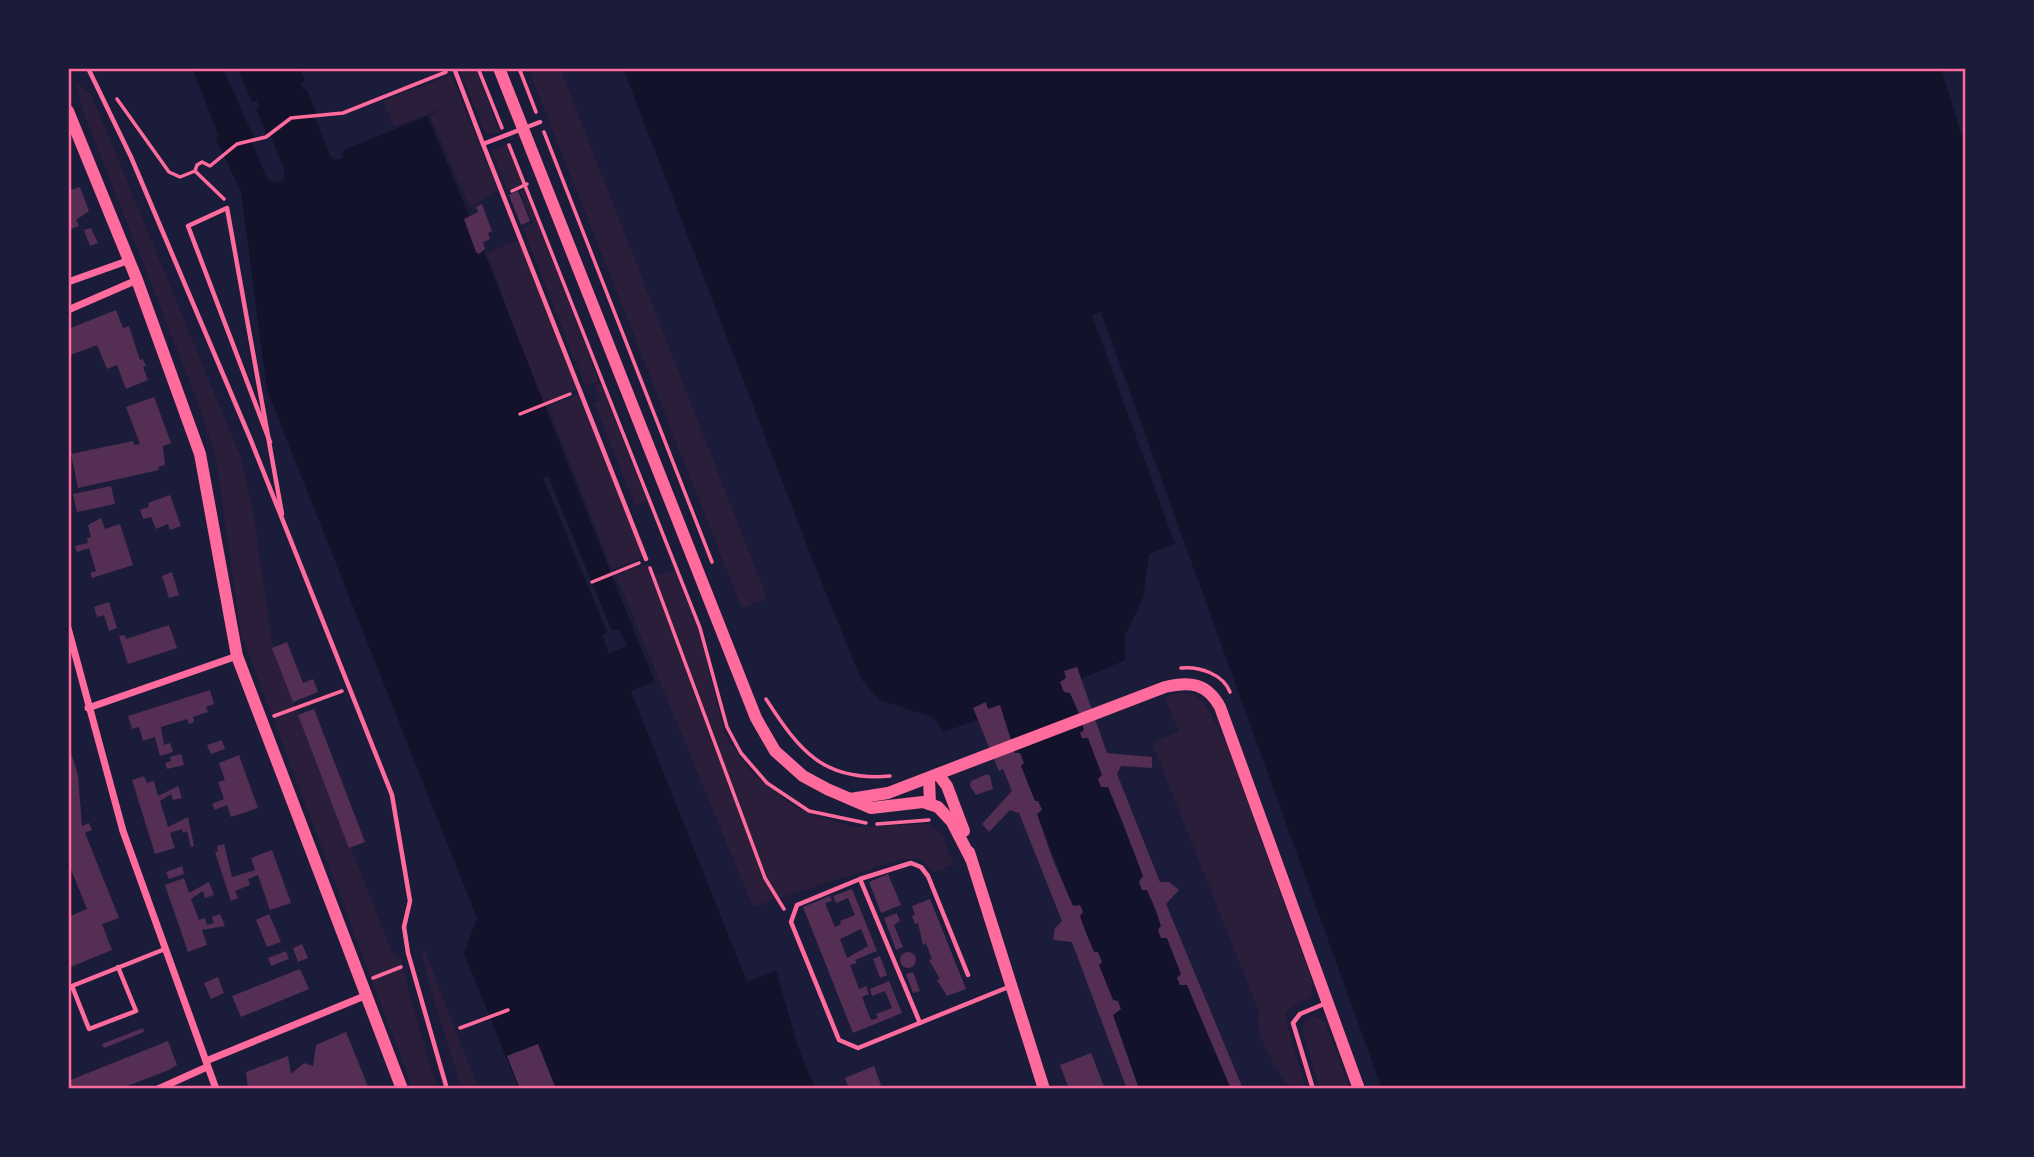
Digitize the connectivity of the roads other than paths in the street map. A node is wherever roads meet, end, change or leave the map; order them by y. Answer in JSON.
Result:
{"nodes":[{"id":1,"x":88,"y":68,"type":"edge"},
{"id":2,"x":499,"y":68,"type":"edge"},
{"id":3,"x":454,"y":69,"type":"edge"},
{"id":4,"x":68,"y":111,"type":"edge"},
{"id":5,"x":540,"y":122,"type":"road end"},
{"id":6,"x":522,"y":129,"type":"junction"},
{"id":7,"x":483,"y":144,"type":"junction"},
{"id":8,"x":127,"y":261,"type":"junction"},
{"id":9,"x":137,"y":280,"type":"junction"},
{"id":10,"x":68,"y":282,"type":"edge"},
{"id":11,"x":68,"y":310,"type":"edge"},
{"id":12,"x":270,"y":442,"type":"junction"},
{"id":13,"x":284,"y":525,"type":"junction"},
{"id":14,"x":646,"y":559,"type":"road end"},
{"id":15,"x":68,"y":628,"type":"edge"},
{"id":16,"x":237,"y":656,"type":"junction"},
{"id":17,"x":88,"y":708,"type":"junction"},
{"id":18,"x":934,"y":776,"type":"junction"},
{"id":19,"x":848,"y":799,"type":"junction"},
{"id":20,"x":930,"y":804,"type":"junction"},
{"id":21,"x":971,"y":859,"type":"junction"},
{"id":22,"x":860,"y":878,"type":"junction"},
{"id":23,"x":165,"y":949,"type":"junction"},
{"id":24,"x":118,"y":967,"type":"junction"},
{"id":25,"x":968,"y":975,"type":"dead end"},
{"id":26,"x":1012,"y":986,"type":"junction"},
{"id":27,"x":367,"y":995,"type":"junction"},
{"id":28,"x":1329,"y":1002,"type":"junction"},
{"id":29,"x":920,"y":1024,"type":"junction"},
{"id":30,"x":207,"y":1064,"type":"junction"},
{"id":31,"x":158,"y":1089,"type":"edge"},
{"id":32,"x":216,"y":1089,"type":"edge"},
{"id":33,"x":401,"y":1089,"type":"edge"},
{"id":34,"x":447,"y":1089,"type":"edge"},
{"id":35,"x":1044,"y":1089,"type":"edge"},
{"id":36,"x":1313,"y":1089,"type":"edge"},
{"id":37,"x":1359,"y":1089,"type":"edge"}],
"edges":[{"from":1,"to":13,"type":"lane"},
{"from":2,"to":6,"type":"street"},
{"from":3,"to":7,"type":"lane"},
{"from":4,"to":8,"type":"street"},
{"from":5,"to":6,"type":"lane"},
{"from":6,"to":7,"type":"lane"},
{"from":6,"to":19,"type":"street"},
{"from":7,"to":14,"type":"lane"},
{"from":8,"to":9,"type":"street"},
{"from":8,"to":10,"type":"street"},
{"from":9,"to":11,"type":"street"},
{"from":9,"to":16,"type":"street"},
{"from":12,"to":12,"type":"lane"},
{"from":12,"to":13,"type":"lane"},
{"from":13,"to":34,"type":"lane"},
{"from":15,"to":17,"type":"street"},
{"from":16,"to":17,"type":"street"},
{"from":16,"to":27,"type":"street"},
{"from":17,"to":23,"type":"street"},
{"from":18,"to":19,"type":"street"},
{"from":18,"to":20,"type":"street"},
{"from":18,"to":21,"type":"street"},
{"from":18,"to":28,"type":"street"},
{"from":19,"to":20,"type":"street"},
{"from":20,"to":21,"type":"street"},
{"from":21,"to":26,"type":"street"},
{"from":22,"to":25,"type":"lane"},
{"from":22,"to":29,"type":"lane"},
{"from":22,"to":29,"type":"lane"},
{"from":23,"to":24,"type":"lane"},
{"from":23,"to":30,"type":"street"},
{"from":24,"to":24,"type":"lane"},
{"from":26,"to":29,"type":"lane"},
{"from":26,"to":35,"type":"street"},
{"from":27,"to":30,"type":"street"},
{"from":27,"to":33,"type":"street"},
{"from":28,"to":36,"type":"lane"},
{"from":28,"to":37,"type":"street"},
{"from":30,"to":31,"type":"street"},
{"from":30,"to":32,"type":"street"}]}
